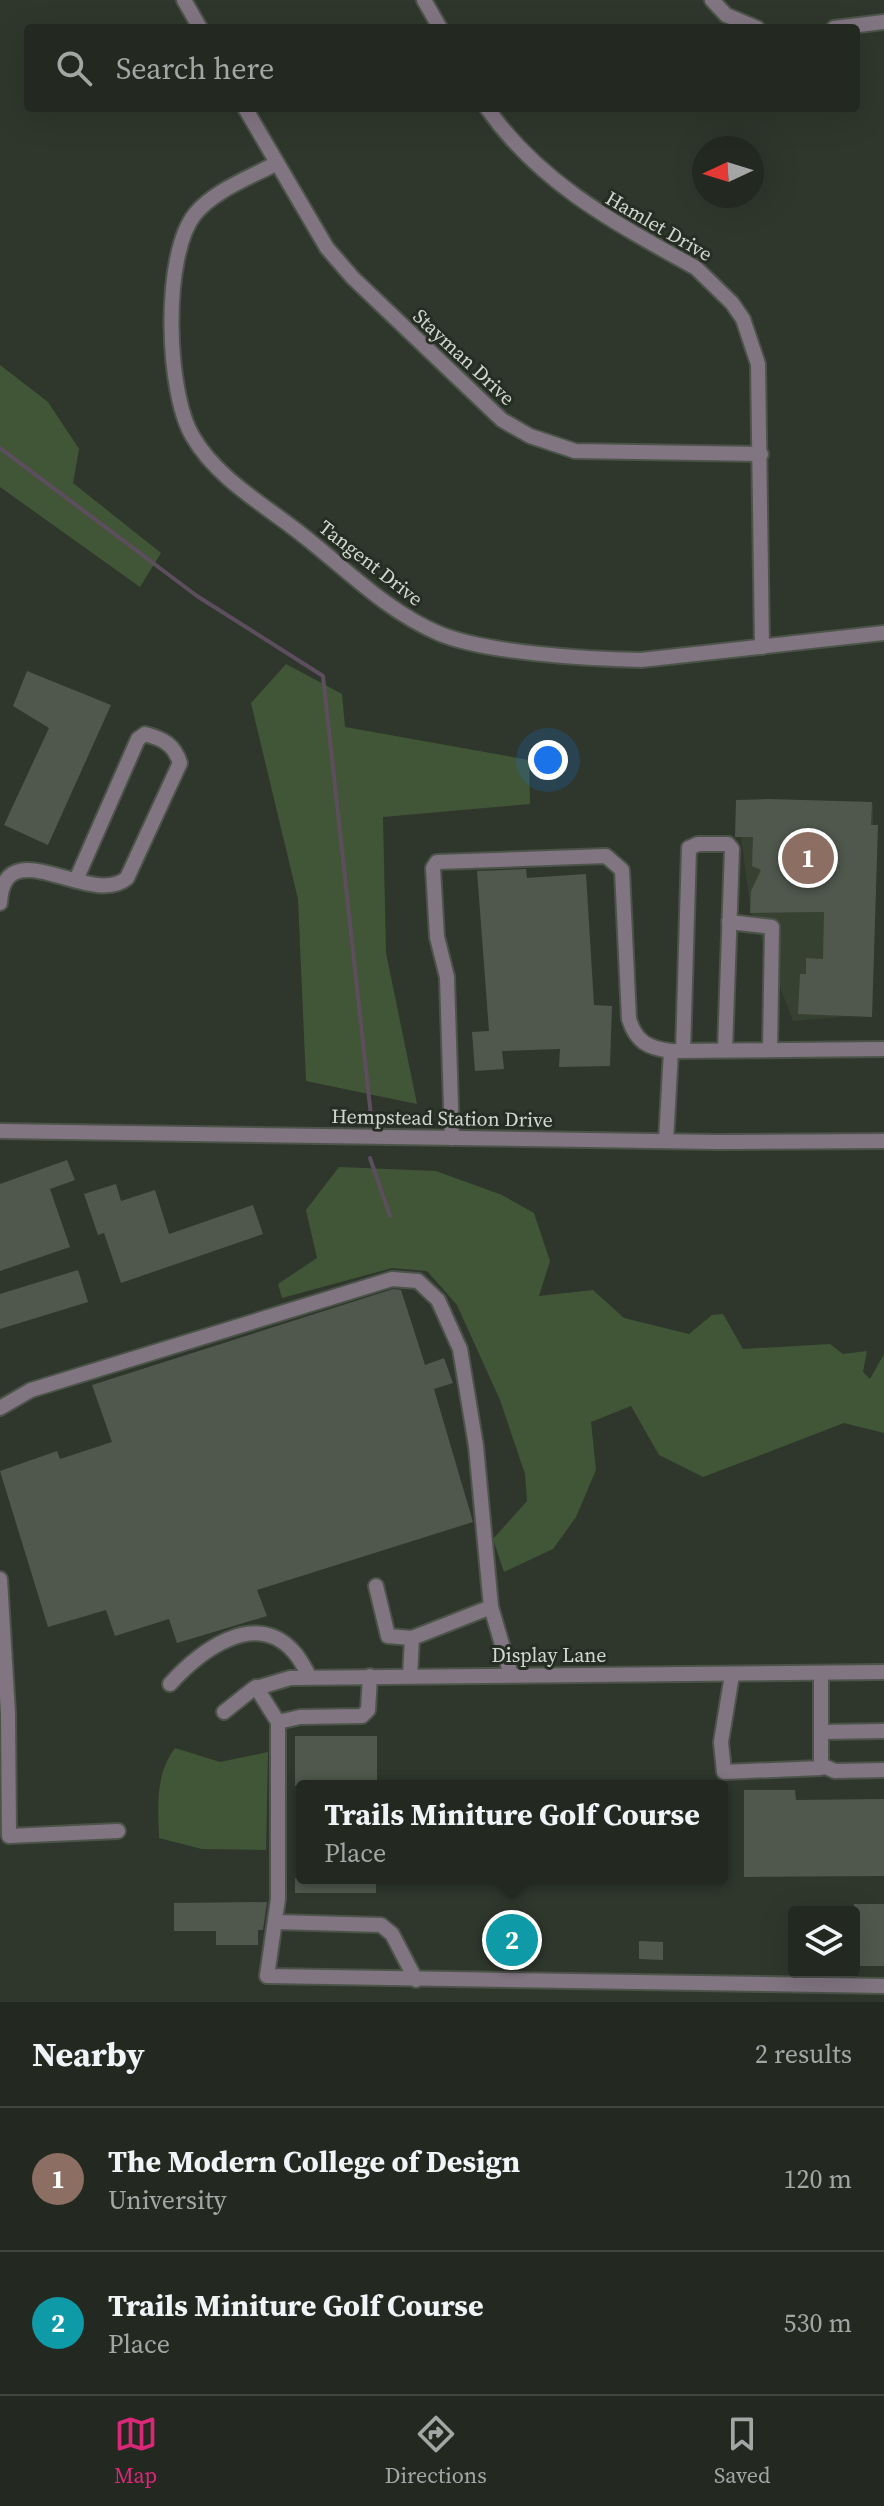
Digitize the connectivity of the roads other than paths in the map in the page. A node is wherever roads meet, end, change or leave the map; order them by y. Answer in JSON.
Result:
{"nodes":[{"id":1,"x":184,"y":0,"type":"edge"},
{"id":2,"x":424,"y":0,"type":"edge"},
{"id":3,"x":712,"y":0,"type":"edge"},
{"id":4,"x":884,"y":22,"type":"edge"},
{"id":5,"x":198,"y":24,"type":"edge"},
{"id":6,"x":438,"y":24,"type":"edge"},
{"id":7,"x":747,"y":24,"type":"edge"},
{"id":8,"x":860,"y":25,"type":"edge"},
{"id":9,"x":247,"y":112,"type":"edge"},
{"id":10,"x":490,"y":112,"type":"edge"},
{"id":11,"x":277,"y":163,"type":"junction"},
{"id":12,"x":761,"y":454,"type":"junction"},
{"id":13,"x":884,"y":633,"type":"edge"},
{"id":14,"x":762,"y":647,"type":"junction"},
{"id":15,"x":76,"y":880,"type":"junction"},
{"id":16,"x":0,"y":903,"type":"edge"},
{"id":17,"x":729,"y":922,"type":"junction"},
{"id":18,"x":884,"y":1049,"type":"edge"},
{"id":19,"x":725,"y":1050,"type":"junction"},
{"id":20,"x":770,"y":1050,"type":"junction"},
{"id":21,"x":677,"y":1051,"type":"junction"},
{"id":22,"x":0,"y":1131,"type":"edge"},
{"id":23,"x":452,"y":1138,"type":"junction"},
{"id":24,"x":666,"y":1141,"type":"junction"},
{"id":25,"x":884,"y":1141,"type":"edge"},
{"id":26,"x":0,"y":1408,"type":"edge"},
{"id":27,"x":0,"y":1579,"type":"edge"},
{"id":28,"x":376,"y":1586,"type":"dead end"},
{"id":29,"x":491,"y":1607,"type":"junction"},
{"id":30,"x":412,"y":1638,"type":"junction"},
{"id":31,"x":884,"y":1672,"type":"edge"},
{"id":32,"x":821,"y":1674,"type":"junction"},
{"id":33,"x":511,"y":1675,"type":"junction"},
{"id":34,"x":732,"y":1675,"type":"junction"},
{"id":35,"x":370,"y":1676,"type":"junction"},
{"id":36,"x":410,"y":1676,"type":"junction"},
{"id":37,"x":310,"y":1677,"type":"junction"},
{"id":38,"x":170,"y":1684,"type":"dead end"},
{"id":39,"x":256,"y":1687,"type":"junction"},
{"id":40,"x":224,"y":1712,"type":"dead end"},
{"id":41,"x":278,"y":1722,"type":"junction"},
{"id":42,"x":884,"y":1731,"type":"edge"},
{"id":43,"x":821,"y":1732,"type":"junction"},
{"id":44,"x":821,"y":1765,"type":"junction"},
{"id":45,"x":884,"y":1770,"type":"edge"},
{"id":46,"x":118,"y":1831,"type":"dead end"},
{"id":47,"x":276,"y":1922,"type":"junction"},
{"id":48,"x":416,"y":1980,"type":"junction"},
{"id":49,"x":884,"y":1986,"type":"edge"}],
"edges":[{"from":1,"to":5,"type":"street"},
{"from":2,"to":6,"type":"street"},
{"from":3,"to":7,"type":"street"},
{"from":4,"to":8,"type":"street"},
{"from":9,"to":11,"type":"street","name":"Stayman Drive"},
{"from":10,"to":12,"type":"street","name":"Hamlet Drive"},
{"from":11,"to":12,"type":"street","name":"Stayman Drive"},
{"from":11,"to":14,"type":"street","name":"Tangent Drive"},
{"from":12,"to":14,"type":"street","name":"Hamlet Drive"},
{"from":13,"to":14,"type":"street","name":"Tangent Drive"},
{"from":15,"to":15,"type":"street"},
{"from":15,"to":16,"type":"street"},
{"from":17,"to":19,"type":"street"},
{"from":17,"to":20,"type":"street"},
{"from":17,"to":21,"type":"street"},
{"from":18,"to":20,"type":"street"},
{"from":19,"to":20,"type":"street"},
{"from":19,"to":21,"type":"street"},
{"from":21,"to":23,"type":"street"},
{"from":21,"to":24,"type":"street"},
{"from":22,"to":23,"type":"street","name":"Hempstead Station Drive"},
{"from":23,"to":24,"type":"street","name":"Hempstead Station Drive"},
{"from":24,"to":25,"type":"street","name":"Hempstead Station Drive"},
{"from":26,"to":29,"type":"street"},
{"from":27,"to":46,"type":"street"},
{"from":28,"to":30,"type":"street"},
{"from":29,"to":30,"type":"street"},
{"from":29,"to":33,"type":"street"},
{"from":30,"to":36,"type":"street"},
{"from":31,"to":32,"type":"street","name":"Display Lane"},
{"from":32,"to":34,"type":"street","name":"Display Lane"},
{"from":32,"to":43,"type":"street"},
{"from":33,"to":34,"type":"street","name":"Display Lane"},
{"from":33,"to":36,"type":"street","name":"Display Lane"},
{"from":34,"to":44,"type":"street"},
{"from":35,"to":36,"type":"street","name":"Display Lane"},
{"from":35,"to":37,"type":"street","name":"Display Lane"},
{"from":35,"to":41,"type":"street"},
{"from":37,"to":38,"type":"street"},
{"from":37,"to":39,"type":"street","name":"Display Lane"},
{"from":39,"to":40,"type":"street","name":"Display Lane"},
{"from":39,"to":41,"type":"street"},
{"from":41,"to":47,"type":"street"},
{"from":42,"to":43,"type":"street"},
{"from":43,"to":44,"type":"street"},
{"from":44,"to":45,"type":"street"},
{"from":47,"to":48,"type":"street"},
{"from":47,"to":48,"type":"street"},
{"from":48,"to":49,"type":"street"}]}
